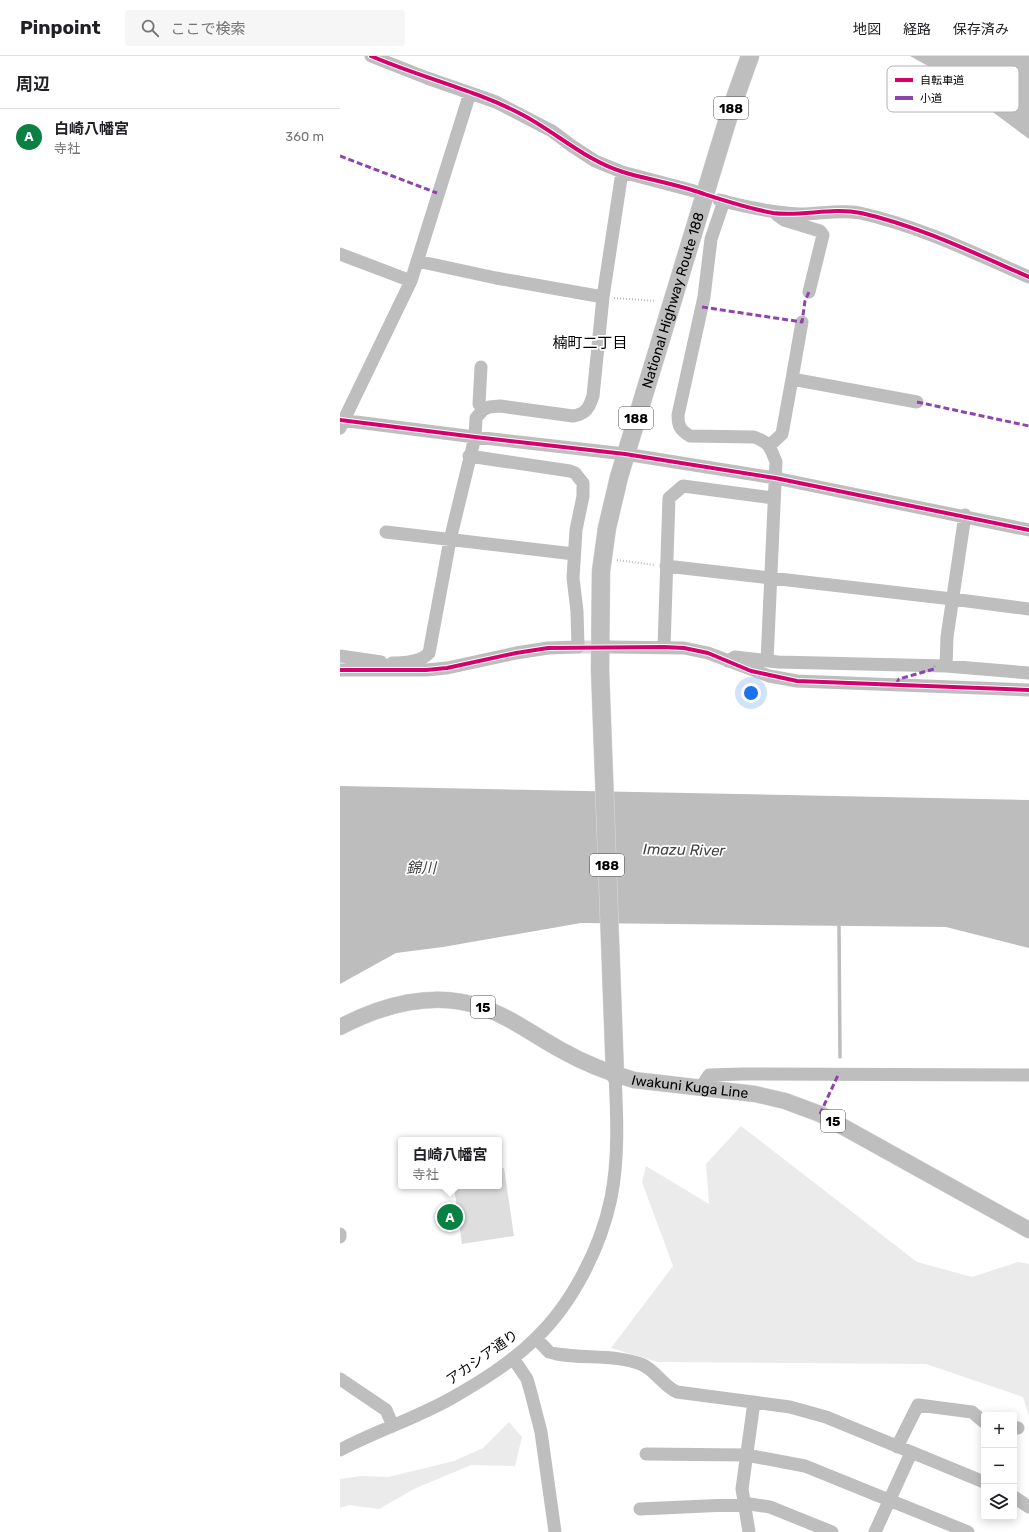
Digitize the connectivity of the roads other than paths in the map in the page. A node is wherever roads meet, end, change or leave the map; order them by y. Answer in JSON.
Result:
{"nodes":[{"id":1,"x":371,"y":56,"type":"edge"},
{"id":2,"x":750,"y":56,"type":"edge"},
{"id":3,"x":470,"y":93,"type":"junction"},
{"id":4,"x":622,"y":172,"type":"junction"},
{"id":5,"x":694,"y":191,"type":"dead end"},
{"id":6,"x":774,"y":213,"type":"junction"},
{"id":7,"x":340,"y":254,"type":"edge"},
{"id":8,"x":417,"y":261,"type":"junction"},
{"id":9,"x":1029,"y":277,"type":"edge"},
{"id":10,"x":410,"y":281,"type":"junction"},
{"id":11,"x":809,"y":292,"type":"dead end"},
{"id":12,"x":603,"y":297,"type":"junction"},
{"id":13,"x":802,"y":322,"type":"dead end"},
{"id":14,"x":481,"y":367,"type":"dead end"},
{"id":15,"x":792,"y":379,"type":"junction"},
{"id":16,"x":917,"y":402,"type":"dead end"},
{"id":17,"x":483,"y":410,"type":"junction"},
{"id":18,"x":341,"y":423,"type":"edge"},
{"id":19,"x":474,"y":437,"type":"junction"},
{"id":20,"x":770,"y":445,"type":"junction"},
{"id":21,"x":625,"y":454,"type":"junction"},
{"id":22,"x":469,"y":456,"type":"junction"},
{"id":23,"x":775,"y":478,"type":"junction"},
{"id":24,"x":773,"y":498,"type":"junction"},
{"id":25,"x":965,"y":515,"type":"junction"},
{"id":26,"x":1029,"y":530,"type":"edge"},
{"id":27,"x":386,"y":532,"type":"dead end"},
{"id":28,"x":450,"y":540,"type":"junction"},
{"id":29,"x":574,"y":554,"type":"junction"},
{"id":30,"x":666,"y":566,"type":"junction"},
{"id":31,"x":771,"y":578,"type":"junction"},
{"id":32,"x":952,"y":599,"type":"junction"},
{"id":33,"x":1029,"y":609,"type":"edge"},
{"id":34,"x":610,"y":647,"type":"tunnel mouth"},
{"id":35,"x":664,"y":647,"type":"junction"},
{"id":36,"x":340,"y":656,"type":"edge"},
{"id":37,"x":728,"y":661,"type":"junction"},
{"id":38,"x":767,"y":661,"type":"junction"},
{"id":39,"x":946,"y":666,"type":"junction"},
{"id":40,"x":390,"y":667,"type":"junction"},
{"id":41,"x":340,"y":670,"type":"edge"},
{"id":42,"x":1029,"y":673,"type":"edge"},
{"id":43,"x":1029,"y":690,"type":"edge"},
{"id":44,"x":340,"y":1027,"type":"edge"},
{"id":45,"x":615,"y":1075,"type":"junction"},
{"id":46,"x":1029,"y":1075,"type":"edge"},
{"id":47,"x":701,"y":1087,"type":"junction"},
{"id":48,"x":1029,"y":1230,"type":"edge"},
{"id":49,"x":536,"y":1338,"type":"junction"},
{"id":50,"x":513,"y":1358,"type":"junction"},
{"id":51,"x":340,"y":1379,"type":"edge"},
{"id":52,"x":754,"y":1402,"type":"junction"},
{"id":53,"x":981,"y":1420,"type":"edge"},
{"id":54,"x":393,"y":1426,"type":"junction"},
{"id":55,"x":897,"y":1447,"type":"junction"},
{"id":56,"x":340,"y":1450,"type":"edge"},
{"id":57,"x":911,"y":1453,"type":"junction"},
{"id":58,"x":646,"y":1454,"type":"dead end"},
{"id":59,"x":746,"y":1456,"type":"junction"},
{"id":60,"x":981,"y":1481,"type":"edge"},
{"id":61,"x":1017,"y":1499,"type":"edge"},
{"id":62,"x":890,"y":1501,"type":"junction"},
{"id":63,"x":744,"y":1504,"type":"junction"},
{"id":64,"x":1029,"y":1507,"type":"edge"},
{"id":65,"x":640,"y":1508,"type":"dead end"},
{"id":66,"x":555,"y":1532,"type":"edge"},
{"id":67,"x":749,"y":1532,"type":"edge"},
{"id":68,"x":832,"y":1532,"type":"edge"},
{"id":69,"x":875,"y":1532,"type":"edge"},
{"id":70,"x":968,"y":1532,"type":"edge"}],
"edges":[{"from":1,"to":3,"type":"street"},
{"from":2,"to":21,"type":"highway","name":"National Highway Route 188","number":"188"},
{"from":3,"to":4,"type":"street"},
{"from":3,"to":8,"type":"street"},
{"from":4,"to":5,"type":"street"},
{"from":4,"to":12,"type":"street"},
{"from":6,"to":9,"type":"street"},
{"from":6,"to":11,"type":"street"},
{"from":6,"to":20,"type":"street"},
{"from":7,"to":10,"type":"street"},
{"from":8,"to":10,"type":"street"},
{"from":8,"to":12,"type":"street"},
{"from":10,"to":18,"type":"street"},
{"from":12,"to":17,"type":"street"},
{"from":13,"to":15,"type":"street"},
{"from":14,"to":17,"type":"street"},
{"from":15,"to":16,"type":"street"},
{"from":15,"to":20,"type":"street"},
{"from":17,"to":19,"type":"street"},
{"from":18,"to":19,"type":"street"},
{"from":19,"to":21,"type":"street"},
{"from":19,"to":22,"type":"street"},
{"from":20,"to":23,"type":"street"},
{"from":21,"to":23,"type":"street"},
{"from":21,"to":45,"type":"highway","name":"National Highway Route 188","number":"188"},
{"from":22,"to":28,"type":"street"},
{"from":22,"to":29,"type":"street"},
{"from":23,"to":24,"type":"street"},
{"from":23,"to":25,"type":"street"},
{"from":24,"to":30,"type":"street"},
{"from":24,"to":31,"type":"street"},
{"from":25,"to":26,"type":"street"},
{"from":25,"to":32,"type":"street"},
{"from":27,"to":28,"type":"street"},
{"from":28,"to":29,"type":"street"},
{"from":28,"to":40,"type":"street"},
{"from":29,"to":40,"type":"street"},
{"from":30,"to":31,"type":"street"},
{"from":30,"to":35,"type":"street"},
{"from":31,"to":32,"type":"street"},
{"from":31,"to":38,"type":"street"},
{"from":32,"to":33,"type":"street"},
{"from":32,"to":39,"type":"street"},
{"from":34,"to":35,"type":"street"},
{"from":35,"to":37,"type":"street"},
{"from":36,"to":40,"type":"street"},
{"from":37,"to":38,"type":"street"},
{"from":37,"to":43,"type":"street"},
{"from":38,"to":39,"type":"street"},
{"from":39,"to":42,"type":"street"},
{"from":40,"to":41,"type":"street"},
{"from":44,"to":45,"type":"main road","name":"Iwakuni Kuga Line","number":"15"},
{"from":45,"to":47,"type":"main road","name":"Iwakuni Kuga Line","number":"15"},
{"from":45,"to":49,"type":"street","name":"アカシア通り"},
{"from":46,"to":47,"type":"street"},
{"from":47,"to":48,"type":"main road","name":"Iwakuni Kuga Line","number":"15"},
{"from":49,"to":50,"type":"street","name":"アカシア通り"},
{"from":49,"to":52,"type":"street"},
{"from":50,"to":54,"type":"street","name":"アカシア通り"},
{"from":50,"to":66,"type":"street"},
{"from":51,"to":54,"type":"street"},
{"from":52,"to":55,"type":"street"},
{"from":52,"to":59,"type":"street"},
{"from":53,"to":55,"type":"street"},
{"from":54,"to":56,"type":"street","name":"アカシア通り"},
{"from":55,"to":57,"type":"street"},
{"from":57,"to":60,"type":"street"},
{"from":57,"to":62,"type":"street"},
{"from":58,"to":59,"type":"street"},
{"from":59,"to":62,"type":"street"},
{"from":59,"to":63,"type":"street"},
{"from":61,"to":64,"type":"street"},
{"from":62,"to":69,"type":"street"},
{"from":62,"to":70,"type":"street"},
{"from":63,"to":65,"type":"street"},
{"from":63,"to":67,"type":"street"},
{"from":63,"to":68,"type":"street"}]}
